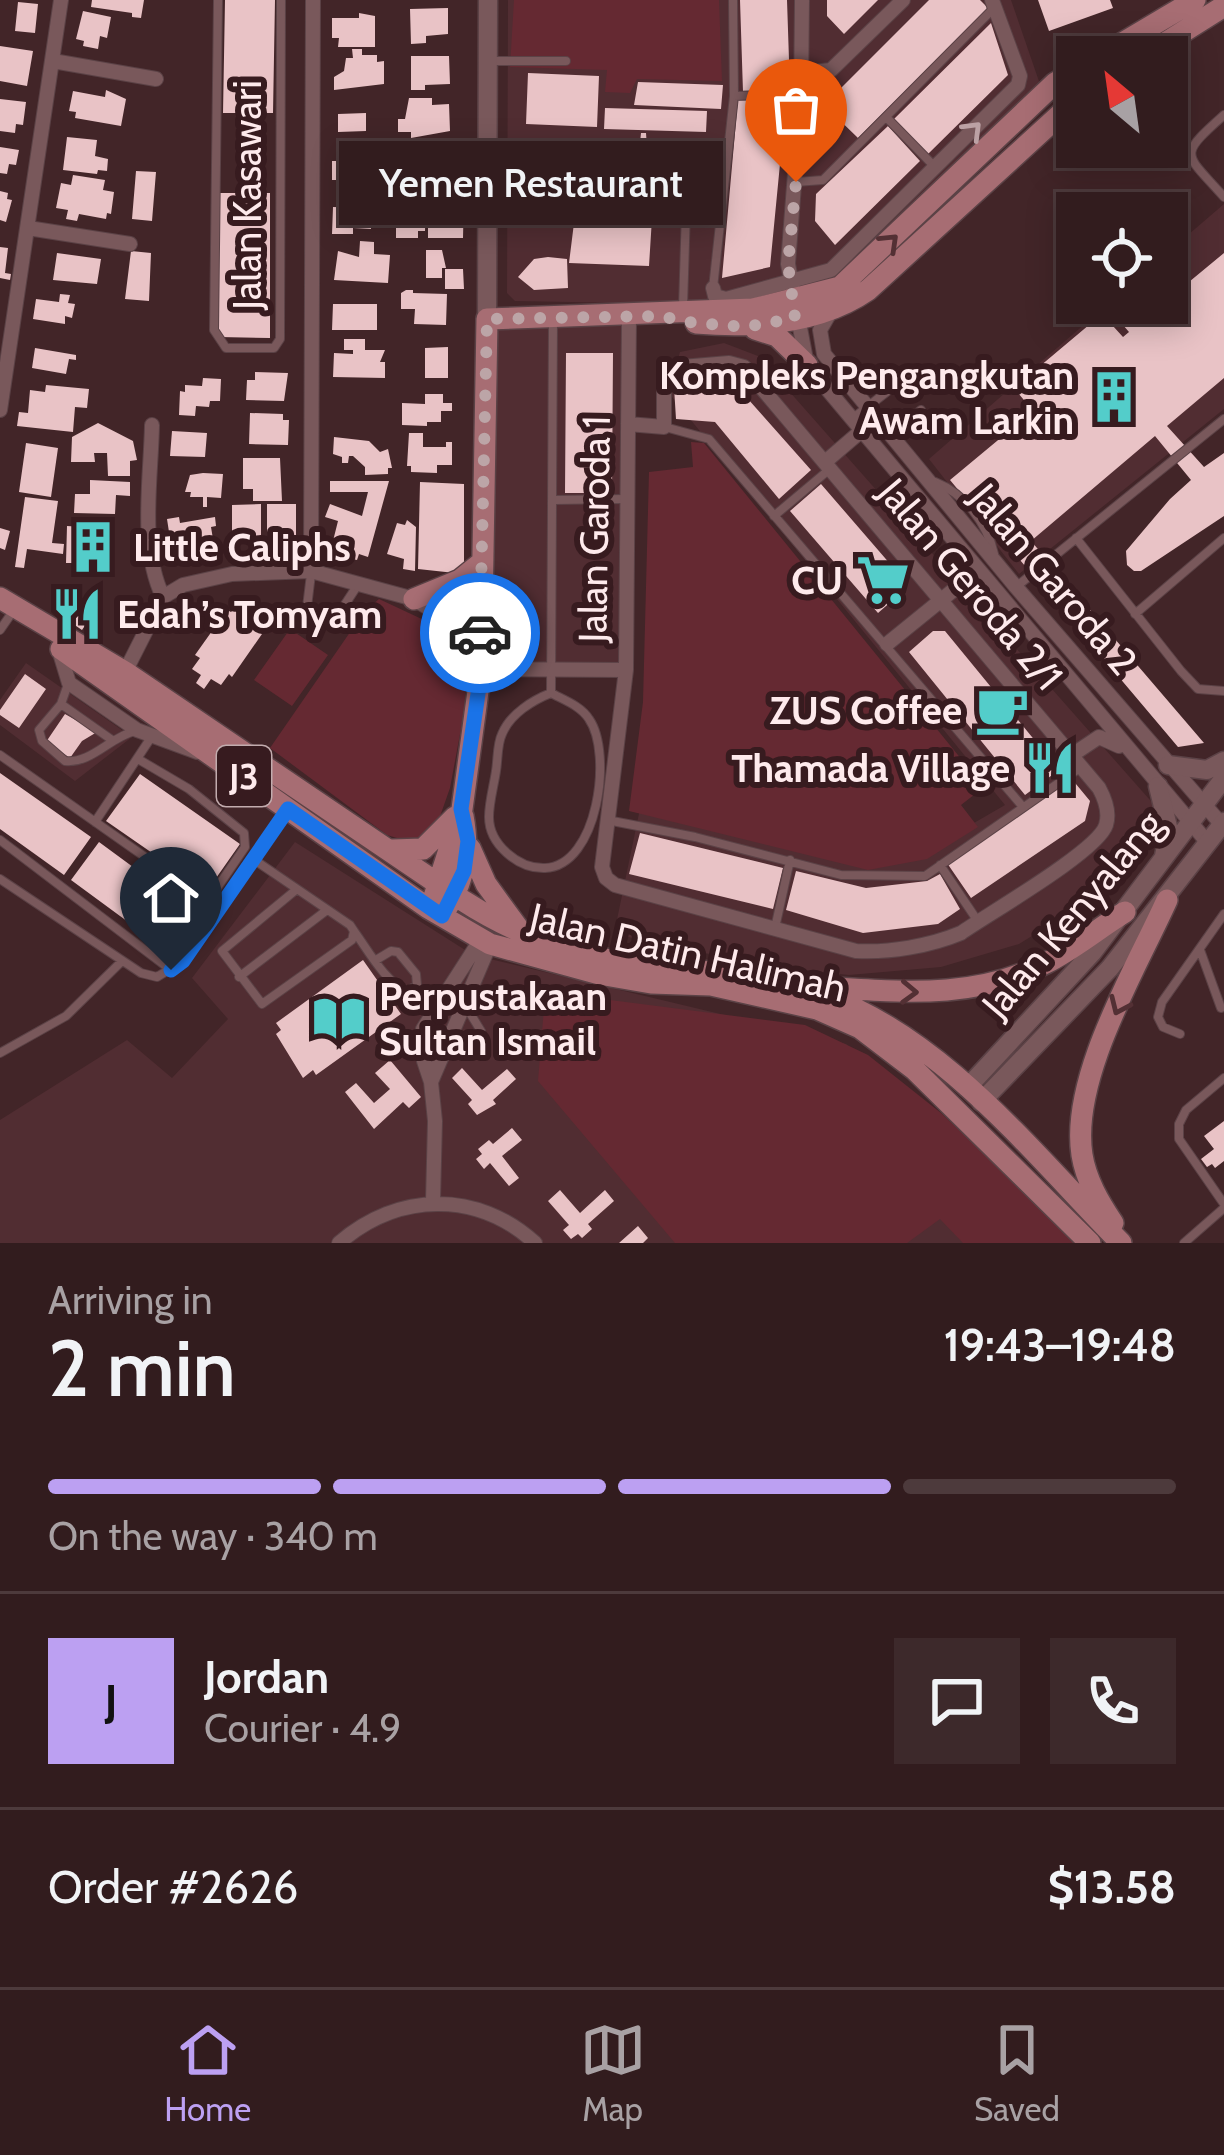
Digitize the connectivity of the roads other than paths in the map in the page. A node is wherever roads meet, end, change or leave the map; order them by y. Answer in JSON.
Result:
{"nodes":[{"id":1,"x":61,"y":0,"type":"edge"},
{"id":2,"x":218,"y":0,"type":"edge"},
{"id":3,"x":281,"y":0,"type":"edge"},
{"id":4,"x":313,"y":0,"type":"edge"},
{"id":5,"x":488,"y":0,"type":"edge"},
{"id":6,"x":733,"y":0,"type":"edge"},
{"id":7,"x":802,"y":0,"type":"edge"},
{"id":8,"x":903,"y":0,"type":"edge"},
{"id":9,"x":994,"y":3,"type":"edge"},
{"id":10,"x":1224,"y":6,"type":"edge"},
{"id":11,"x":1208,"y":14,"type":"edge"},
{"id":12,"x":1153,"y":36,"type":"edge"},
{"id":13,"x":1175,"y":36,"type":"edge"},
{"id":14,"x":53,"y":61,"type":"junction"},
{"id":15,"x":490,"y":61,"type":"junction"},
{"id":16,"x":566,"y":61,"type":"dead end"},
{"id":17,"x":802,"y":73,"type":"junction"},
{"id":18,"x":156,"y":79,"type":"dead end"},
{"id":19,"x":1018,"y":85,"type":"junction"},
{"id":20,"x":801,"y":94,"type":"junction"},
{"id":21,"x":734,"y":96,"type":"junction"},
{"id":22,"x":1056,"y":96,"type":"edge"},
{"id":23,"x":1033,"y":105,"type":"junction"},
{"id":24,"x":1056,"y":105,"type":"edge"},
{"id":25,"x":1224,"y":115,"type":"edge"},
{"id":26,"x":886,"y":117,"type":"junction"},
{"id":27,"x":935,"y":167,"type":"junction"},
{"id":28,"x":796,"y":182,"type":"junction"},
{"id":29,"x":1224,"y":196,"type":"edge"},
{"id":30,"x":686,"y":210,"type":"dead end"},
{"id":31,"x":28,"y":228,"type":"junction"},
{"id":32,"x":130,"y":244,"type":"dead end"},
{"id":33,"x":713,"y":288,"type":"joint"},
{"id":34,"x":792,"y":300,"type":"junction"},
{"id":35,"x":831,"y":311,"type":"junction"},
{"id":36,"x":629,"y":316,"type":"junction"},
{"id":37,"x":675,"y":316,"type":"junction"},
{"id":38,"x":553,"y":317,"type":"junction"},
{"id":39,"x":487,"y":319,"type":"junction"},
{"id":40,"x":746,"y":327,"type":"junction"},
{"id":41,"x":807,"y":365,"type":"junction"},
{"id":42,"x":898,"y":383,"type":"dead end"},
{"id":43,"x":1,"y":402,"type":"edge"},
{"id":44,"x":867,"y":407,"type":"junction"},
{"id":45,"x":921,"y":410,"type":"dead end"},
{"id":46,"x":1224,"y":419,"type":"edge"},
{"id":47,"x":628,"y":424,"type":"junction"},
{"id":48,"x":152,"y":425,"type":"dead end"},
{"id":49,"x":856,"y":426,"type":"junction"},
{"id":50,"x":664,"y":427,"type":"junction"},
{"id":51,"x":890,"y":434,"type":"junction"},
{"id":52,"x":828,"y":465,"type":"junction"},
{"id":53,"x":628,"y":499,"type":"junction"},
{"id":54,"x":554,"y":500,"type":"junction"},
{"id":55,"x":774,"y":516,"type":"junction"},
{"id":56,"x":1076,"y":538,"type":"junction"},
{"id":57,"x":1224,"y":538,"type":"edge"},
{"id":58,"x":481,"y":563,"type":"junction"},
{"id":59,"x":977,"y":571,"type":"junction"},
{"id":60,"x":311,"y":572,"type":"junction"},
{"id":61,"x":360,"y":582,"type":"junction"},
{"id":62,"x":1016,"y":586,"type":"junction"},
{"id":63,"x":163,"y":597,"type":"junction"},
{"id":64,"x":414,"y":599,"type":"junction"},
{"id":65,"x":940,"y":602,"type":"junction"},
{"id":66,"x":481,"y":609,"type":"junction"},
{"id":67,"x":1135,"y":614,"type":"junction"},
{"id":68,"x":2,"y":615,"type":"edge"},
{"id":69,"x":887,"y":644,"type":"junction"},
{"id":70,"x":58,"y":647,"type":"junction"},
{"id":71,"x":480,"y":663,"type":"junction"},
{"id":72,"x":553,"y":669,"type":"junction"},
{"id":73,"x":626,"y":670,"type":"junction"},
{"id":74,"x":125,"y":672,"type":"junction"},
{"id":75,"x":69,"y":683,"type":"junction"},
{"id":76,"x":1224,"y":691,"type":"edge"},
{"id":77,"x":551,"y":693,"type":"junction"},
{"id":78,"x":61,"y":704,"type":"junction"},
{"id":79,"x":144,"y":733,"type":"junction"},
{"id":80,"x":112,"y":740,"type":"junction"},
{"id":81,"x":1129,"y":752,"type":"junction"},
{"id":82,"x":0,"y":755,"type":"edge"},
{"id":83,"x":139,"y":759,"type":"junction"},
{"id":84,"x":219,"y":759,"type":"junction"},
{"id":85,"x":1077,"y":760,"type":"junction"},
{"id":86,"x":1224,"y":761,"type":"edge"},
{"id":87,"x":1168,"y":765,"type":"junction"},
{"id":88,"x":1224,"y":778,"type":"edge"},
{"id":89,"x":1158,"y":785,"type":"junction"},
{"id":90,"x":1204,"y":806,"type":"junction"},
{"id":91,"x":1023,"y":807,"type":"junction"},
{"id":92,"x":288,"y":809,"type":"junction"},
{"id":93,"x":461,"y":809,"type":"junction"},
{"id":94,"x":606,"y":820,"type":"junction"},
{"id":95,"x":95,"y":822,"type":"junction"},
{"id":96,"x":1223,"y":823,"type":"edge"},
{"id":97,"x":1190,"y":824,"type":"junction"},
{"id":98,"x":0,"y":840,"type":"edge"},
{"id":99,"x":1208,"y":843,"type":"junction"},
{"id":100,"x":386,"y":849,"type":"junction"},
{"id":101,"x":470,"y":849,"type":"junction"},
{"id":102,"x":253,"y":860,"type":"junction"},
{"id":103,"x":790,"y":860,"type":"junction"},
{"id":104,"x":1163,"y":860,"type":"junction"},
{"id":105,"x":940,"y":865,"type":"junction"},
{"id":106,"x":0,"y":879,"type":"edge"},
{"id":107,"x":297,"y":889,"type":"junction"},
{"id":108,"x":448,"y":890,"type":"junction"},
{"id":109,"x":1167,"y":899,"type":"junction"},
{"id":110,"x":208,"y":902,"type":"junction"},
{"id":111,"x":219,"y":909,"type":"junction"},
{"id":112,"x":327,"y":910,"type":"junction"},
{"id":113,"x":1125,"y":911,"type":"junction"},
{"id":114,"x":435,"y":912,"type":"junction"},
{"id":115,"x":1224,"y":914,"type":"edge"},
{"id":116,"x":978,"y":921,"type":"junction"},
{"id":117,"x":486,"y":929,"type":"junction"},
{"id":118,"x":775,"y":929,"type":"junction"},
{"id":119,"x":354,"y":932,"type":"junction"},
{"id":120,"x":522,"y":932,"type":"junction"},
{"id":121,"x":1200,"y":949,"type":"junction"},
{"id":122,"x":376,"y":960,"type":"junction"},
{"id":123,"x":122,"y":961,"type":"junction"},
{"id":124,"x":171,"y":970,"type":"junction"},
{"id":125,"x":238,"y":976,"type":"junction"},
{"id":126,"x":792,"y":986,"type":"junction"},
{"id":127,"x":464,"y":1004,"type":"junction"},
{"id":128,"x":1221,"y":1008,"type":"edge"},
{"id":129,"x":453,"y":1032,"type":"junction"},
{"id":130,"x":1180,"y":1034,"type":"dead end"},
{"id":131,"x":0,"y":1053,"type":"edge"},
{"id":132,"x":915,"y":1070,"type":"junction"},
{"id":133,"x":1224,"y":1078,"type":"edge"},
{"id":134,"x":431,"y":1082,"type":"junction"},
{"id":135,"x":971,"y":1098,"type":"junction"},
{"id":136,"x":1044,"y":1198,"type":"junction"},
{"id":137,"x":433,"y":1201,"type":"junction"},
{"id":138,"x":1224,"y":1206,"type":"edge"},
{"id":139,"x":339,"y":1243,"type":"edge"},
{"id":140,"x":535,"y":1243,"type":"edge"},
{"id":141,"x":1090,"y":1243,"type":"edge"},
{"id":142,"x":1124,"y":1243,"type":"edge"},
{"id":143,"x":1184,"y":1243,"type":"edge"}],
"edges":[{"from":1,"to":14,"type":"street"},
{"from":2,"to":3,"type":"lane","name":"Jalan Kasawari"},
{"from":4,"to":60,"type":"street"},
{"from":5,"to":15,"type":"street"},
{"from":6,"to":21,"type":"lane"},
{"from":7,"to":17,"type":"street","name":"Jalan Garoda 2"},
{"from":8,"to":17,"type":"street"},
{"from":9,"to":19,"type":"street"},
{"from":9,"to":26,"type":"lane"},
{"from":10,"to":11,"type":"main road"},
{"from":11,"to":12,"type":"main road"},
{"from":11,"to":13,"type":"main road"},
{"from":14,"to":18,"type":"street"},
{"from":14,"to":31,"type":"street"},
{"from":15,"to":16,"type":"lane"},
{"from":15,"to":39,"type":"street"},
{"from":17,"to":20,"type":"street","name":"Jalan Garoda 2"},
{"from":19,"to":23,"type":"street"},
{"from":27,"to":19,"type":"street","one_way":true},
{"from":20,"to":21,"type":"lane"},
{"from":20,"to":28,"type":"street","name":"Jalan Garoda 2"},
{"from":21,"to":33,"type":"lane"},
{"from":22,"to":23,"type":"main road"},
{"from":34,"to":23,"type":"main road","one_way":true},
{"from":24,"to":35,"type":"main road"},
{"from":25,"to":29,"type":"lane"},
{"from":26,"to":27,"type":"lane"},
{"from":26,"to":28,"type":"lane"},
{"from":27,"to":34,"type":"street"},
{"from":28,"to":34,"type":"street","name":"Jalan Garoda 2"},
{"from":30,"to":37,"type":"lane"},
{"from":31,"to":32,"type":"street"},
{"from":31,"to":43,"type":"street"},
{"from":33,"to":34,"type":"street"},
{"from":34,"to":35,"type":"main road"},
{"from":34,"to":37,"type":"main road"},
{"from":34,"to":40,"type":"main road"},
{"from":34,"to":41,"type":"street","name":"Jalan Garoda 2"},
{"from":35,"to":44,"type":"street","name":"Jalan Garoda 2"},
{"from":36,"to":37,"type":"main road"},
{"from":36,"to":38,"type":"main road"},
{"from":36,"to":47,"type":"street","name":"Jalan Garoda 1"},
{"from":37,"to":40,"type":"main road"},
{"from":38,"to":39,"type":"main road"},
{"from":38,"to":54,"type":"lane"},
{"from":39,"to":58,"type":"main road"},
{"from":40,"to":41,"type":"main road"},
{"from":41,"to":49,"type":"street","name":"Jalan Garoda 2"},
{"from":42,"to":44,"type":"lane"},
{"from":44,"to":49,"type":"lane"},
{"from":44,"to":51,"type":"street","name":"Jalan Garoda 2"},
{"from":45,"to":51,"type":"lane"},
{"from":46,"to":56,"type":"lane"},
{"from":47,"to":50,"type":"street"},
{"from":47,"to":53,"type":"street","name":"Jalan Garoda 1"},
{"from":48,"to":63,"type":"street"},
{"from":49,"to":52,"type":"street"},
{"from":49,"to":59,"type":"street","name":"Jalan Garoda 2"},
{"from":50,"to":52,"type":"street","name":"Jalan Geroda 2/1"},
{"from":50,"to":55,"type":"lane"},
{"from":51,"to":62,"type":"street","name":"Jalan Garoda 2"},
{"from":52,"to":55,"type":"lane"},
{"from":52,"to":65,"type":"street","name":"Jalan Geroda 2/1"},
{"from":53,"to":54,"type":"lane"},
{"from":53,"to":73,"type":"street","name":"Jalan Garoda 1"},
{"from":54,"to":72,"type":"lane"},
{"from":55,"to":69,"type":"lane"},
{"from":56,"to":62,"type":"lane"},
{"from":56,"to":67,"type":"lane"},
{"from":57,"to":67,"type":"lane"},
{"from":58,"to":64,"type":"main road"},
{"from":58,"to":66,"type":"main road"},
{"from":59,"to":65,"type":"street"},
{"from":59,"to":81,"type":"street","name":"Jalan Garoda 2"},
{"from":60,"to":61,"type":"street"},
{"from":60,"to":61,"type":"lane"},
{"from":60,"to":63,"type":"street"},
{"from":61,"to":64,"type":"street"},
{"from":62,"to":87,"type":"street","name":"Jalan Garoda 2"},
{"from":63,"to":74,"type":"street"},
{"from":64,"to":66,"type":"street"},
{"from":64,"to":71,"type":"street"},
{"from":65,"to":69,"type":"street"},
{"from":65,"to":85,"type":"street","name":"Jalan Geroda 2/1"},
{"from":66,"to":71,"type":"main road"},
{"from":67,"to":76,"type":"lane"},
{"from":68,"to":70,"type":"main road","name":"Jalan Datin Halimah","number":"J3"},
{"from":68,"to":74,"type":"main road","name":"Jalan Datin Halimah","number":"J3"},
{"from":69,"to":91,"type":"lane"},
{"from":70,"to":75,"type":"street"},
{"from":70,"to":84,"type":"main road","name":"Jalan Datin Halimah","number":"J3"},
{"from":71,"to":72,"type":"street","name":"Jalan Garoda 1"},
{"from":71,"to":93,"type":"main road"},
{"from":72,"to":73,"type":"street","name":"Jalan Garoda 1"},
{"from":72,"to":77,"type":"lane"},
{"from":73,"to":94,"type":"street"},
{"from":74,"to":100,"type":"main road","name":"Jalan Datin Halimah","number":"J3"},
{"from":75,"to":78,"type":"lane"},
{"from":75,"to":79,"type":"street"},
{"from":77,"to":77,"type":"lane"},
{"from":78,"to":80,"type":"lane"},
{"from":78,"to":80,"type":"lane"},
{"from":79,"to":80,"type":"lane"},
{"from":79,"to":83,"type":"lane"},
{"from":79,"to":84,"type":"street"},
{"from":81,"to":85,"type":"street"},
{"from":81,"to":89,"type":"street","name":"Jalan Garoda 2"},
{"from":82,"to":95,"type":"lane"},
{"from":83,"to":95,"type":"lane"},
{"from":83,"to":110,"type":"lane"},
{"from":84,"to":92,"type":"main road","name":"Jalan Datin Halimah","number":"J3"},
{"from":85,"to":91,"type":"lane"},
{"from":85,"to":116,"type":"street","name":"Jalan Geroda 2/1"},
{"from":86,"to":87,"type":"street"},
{"from":87,"to":90,"type":"street","name":"Jalan Garoda 2"},
{"from":88,"to":90,"type":"street","name":"Jalan Kenyalang"},
{"from":89,"to":97,"type":"street","name":"Jalan Garoda 2"},
{"from":89,"to":104,"type":"street"},
{"from":90,"to":96,"type":"street","name":"Jalan Garoda 2"},
{"from":90,"to":97,"type":"street","name":"Jalan Kenyalang"},
{"from":91,"to":105,"type":"lane"},
{"from":92,"to":102,"type":"lane"},
{"from":92,"to":114,"type":"main road","name":"Jalan Datin Halimah","number":"J3"},
{"from":93,"to":100,"type":"main road"},
{"from":93,"to":101,"type":"main road"},
{"from":93,"to":108,"type":"main road"},
{"from":94,"to":103,"type":"lane"},
{"from":94,"to":118,"type":"street"},
{"from":95,"to":110,"type":"lane"},
{"from":96,"to":99,"type":"street","name":"Jalan Kenyalang"},
{"from":97,"to":99,"type":"street","name":"Jalan Garoda 2"},
{"from":97,"to":104,"type":"street","name":"Jalan Kenyalang"},
{"from":98,"to":124,"type":"lane"},
{"from":99,"to":109,"type":"street","name":"Jalan Kenyalang"},
{"from":100,"to":108,"type":"main road","name":"Jalan Datin Halimah","number":"J3"},
{"from":101,"to":108,"type":"main road"},
{"from":101,"to":117,"type":"main road"},
{"from":101,"to":120,"type":"main road"},
{"from":102,"to":107,"type":"lane"},
{"from":102,"to":111,"type":"lane"},
{"from":103,"to":105,"type":"lane"},
{"from":103,"to":118,"type":"lane"},
{"from":104,"to":113,"type":"street","name":"Jalan Kenyalang"},
{"from":105,"to":116,"type":"lane"},
{"from":106,"to":123,"type":"lane"},
{"from":107,"to":112,"type":"lane"},
{"from":107,"to":125,"type":"lane"},
{"from":108,"to":114,"type":"main road"},
{"from":108,"to":117,"type":"main road","name":"Jalan Datin Halimah","number":"J3"},
{"from":109,"to":135,"type":"street","name":"Jalan Kenyalang"},
{"from":109,"to":142,"type":"main road","one_way":true},
{"from":110,"to":111,"type":"lane"},
{"from":111,"to":124,"type":"lane"},
{"from":112,"to":119,"type":"lane"},
{"from":112,"to":125,"type":"lane"},
{"from":126,"to":113,"type":"main road","one_way":true},
{"from":113,"to":135,"type":"street","name":"Jalan Kenyalang"},
{"from":114,"to":117,"type":"main road","name":"Jalan Datin Halimah","number":"J3"},
{"from":115,"to":121,"type":"lane"},
{"from":116,"to":118,"type":"street"},
{"from":117,"to":120,"type":"main road","name":"Jalan Datin Halimah","number":"J3"},
{"from":117,"to":127,"type":"street"},
{"from":117,"to":132,"type":"main road","name":"Jalan Datin Halimah","number":"J3"},
{"from":117,"to":134,"type":"street"},
{"from":119,"to":122,"type":"lane"},
{"from":119,"to":125,"type":"lane"},
{"from":120,"to":126,"type":"main road","name":"Jalan Datin Halimah","number":"J3"},
{"from":121,"to":128,"type":"lane"},
{"from":121,"to":130,"type":"lane"},
{"from":122,"to":122,"type":"lane"},
{"from":123,"to":124,"type":"lane"},
{"from":123,"to":131,"type":"lane"},
{"from":126,"to":135,"type":"main road","name":"Jalan Datin Halimah","number":"J3"},
{"from":127,"to":129,"type":"street"},
{"from":127,"to":129,"type":"lane"},
{"from":129,"to":134,"type":"street"},
{"from":132,"to":135,"type":"main road"},
{"from":132,"to":136,"type":"main road","name":"Jalan Datin Halimah","number":"J3"},
{"from":133,"to":138,"type":"lane"},
{"from":134,"to":137,"type":"street"},
{"from":135,"to":136,"type":"main road"},
{"from":135,"to":142,"type":"main road","name":"Jalan Datin Halimah","number":"J3"},
{"from":136,"to":141,"type":"main road","name":"Jalan Datin Halimah","number":"J3"},
{"from":137,"to":139,"type":"street"},
{"from":137,"to":140,"type":"street"},
{"from":138,"to":143,"type":"lane"}]}
